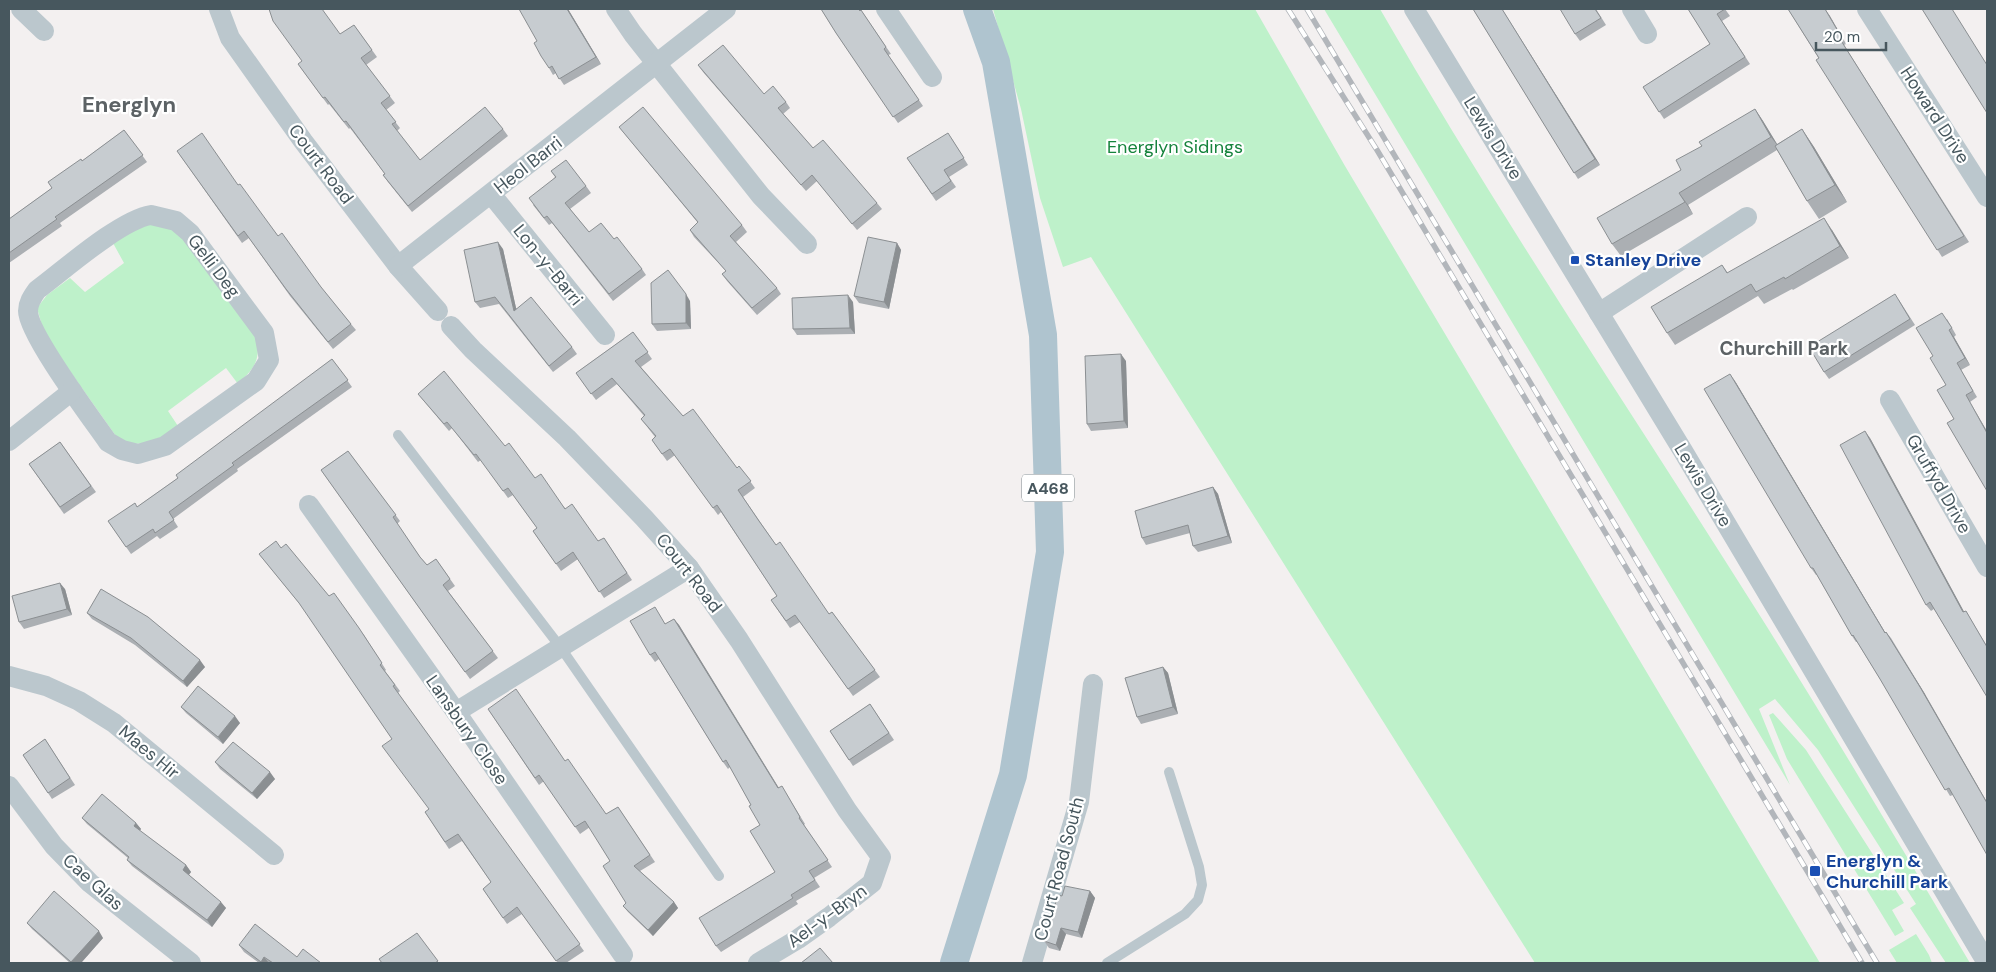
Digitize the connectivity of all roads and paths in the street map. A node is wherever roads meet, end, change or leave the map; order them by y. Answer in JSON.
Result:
{"nodes":[{"id":1,"x":21,"y":9,"type":"edge"},
{"id":2,"x":219,"y":9,"type":"edge"},
{"id":3,"x":616,"y":9,"type":"edge"},
{"id":4,"x":726,"y":9,"type":"edge"},
{"id":5,"x":886,"y":9,"type":"edge"},
{"id":6,"x":977,"y":9,"type":"edge"},
{"id":7,"x":1414,"y":9,"type":"edge"},
{"id":8,"x":1632,"y":9,"type":"edge"},
{"id":9,"x":1867,"y":9,"type":"edge"},
{"id":10,"x":44,"y":31,"type":"dead end"},
{"id":11,"x":1647,"y":34,"type":"dead end"},
{"id":12,"x":656,"y":63,"type":"junction"},
{"id":13,"x":932,"y":77,"type":"dead end"},
{"id":14,"x":491,"y":194,"type":"junction"},
{"id":15,"x":1987,"y":197,"type":"edge"},
{"id":16,"x":1747,"y":217,"type":"dead end"},
{"id":17,"x":806,"y":244,"type":"dead end"},
{"id":18,"x":398,"y":266,"type":"junction"},
{"id":19,"x":438,"y":311,"type":"dead end"},
{"id":20,"x":1599,"y":313,"type":"junction"},
{"id":21,"x":452,"y":326,"type":"dead end"},
{"id":22,"x":605,"y":335,"type":"dead end"},
{"id":23,"x":72,"y":391,"type":"junction"},
{"id":24,"x":1890,"y":400,"type":"dead end"},
{"id":25,"x":398,"y":435,"type":"dead end"},
{"id":26,"x":9,"y":441,"type":"edge"},
{"id":27,"x":309,"y":505,"type":"dead end"},
{"id":28,"x":1987,"y":567,"type":"edge"},
{"id":29,"x":689,"y":568,"type":"junction"},
{"id":30,"x":561,"y":648,"type":"junction"},
{"id":31,"x":9,"y":676,"type":"edge"},
{"id":32,"x":1093,"y":684,"type":"dead end"},
{"id":33,"x":456,"y":712,"type":"junction"},
{"id":34,"x":1169,"y":772,"type":"dead end"},
{"id":35,"x":9,"y":786,"type":"edge"},
{"id":36,"x":274,"y":855,"type":"dead end"},
{"id":37,"x":881,"y":857,"type":"joint"},
{"id":38,"x":719,"y":876,"type":"dead end"},
{"id":39,"x":623,"y":955,"type":"dead end"},
{"id":40,"x":191,"y":963,"type":"edge"},
{"id":41,"x":758,"y":963,"type":"edge"},
{"id":42,"x":954,"y":963,"type":"edge"},
{"id":43,"x":1032,"y":963,"type":"edge"},
{"id":44,"x":1107,"y":963,"type":"edge"},
{"id":45,"x":1987,"y":963,"type":"edge"}],
"edges":[{"from":1,"to":10,"type":"street"},
{"from":2,"to":18,"type":"street","name":"Court Road"},
{"from":3,"to":12,"type":"street"},
{"from":4,"to":12,"type":"street","name":"Heol Barri"},
{"from":5,"to":13,"type":"street"},
{"from":6,"to":42,"type":"main road","number":"A468"},
{"from":7,"to":20,"type":"street","name":"Lewis Drive"},
{"from":8,"to":11,"type":"street"},
{"from":9,"to":15,"type":"street","name":"Howard Drive"},
{"from":12,"to":14,"type":"street","name":"Heol Barri"},
{"from":12,"to":17,"type":"street"},
{"from":14,"to":18,"type":"street","name":"Heol Barri"},
{"from":14,"to":22,"type":"street","name":"Lon-y-Barri"},
{"from":16,"to":20,"type":"street"},
{"from":18,"to":19,"type":"street","name":"Court Road"},
{"from":20,"to":45,"type":"street","name":"Lewis Drive"},
{"from":21,"to":29,"type":"street","name":"Court Road"},
{"from":23,"to":23,"type":"street","name":"Gelli Deg"},
{"from":23,"to":26,"type":"street"},
{"from":24,"to":28,"type":"street","name":"Gruffyd Drive"},
{"from":25,"to":30,"type":"lane"},
{"from":27,"to":33,"type":"street","name":"Lansbury Close"},
{"from":29,"to":30,"type":"street"},
{"from":29,"to":37,"type":"street","name":"Court Road"},
{"from":30,"to":33,"type":"street"},
{"from":30,"to":38,"type":"lane"},
{"from":31,"to":36,"type":"street","name":"Maes Hir"},
{"from":32,"to":43,"type":"street","name":"Court Road South"},
{"from":33,"to":39,"type":"street","name":"Lansbury Close"},
{"from":34,"to":44,"type":"lane"},
{"from":35,"to":40,"type":"street","name":"Cae Glas"},
{"from":37,"to":41,"type":"street","name":"Ael-y-Bryn"}]}
